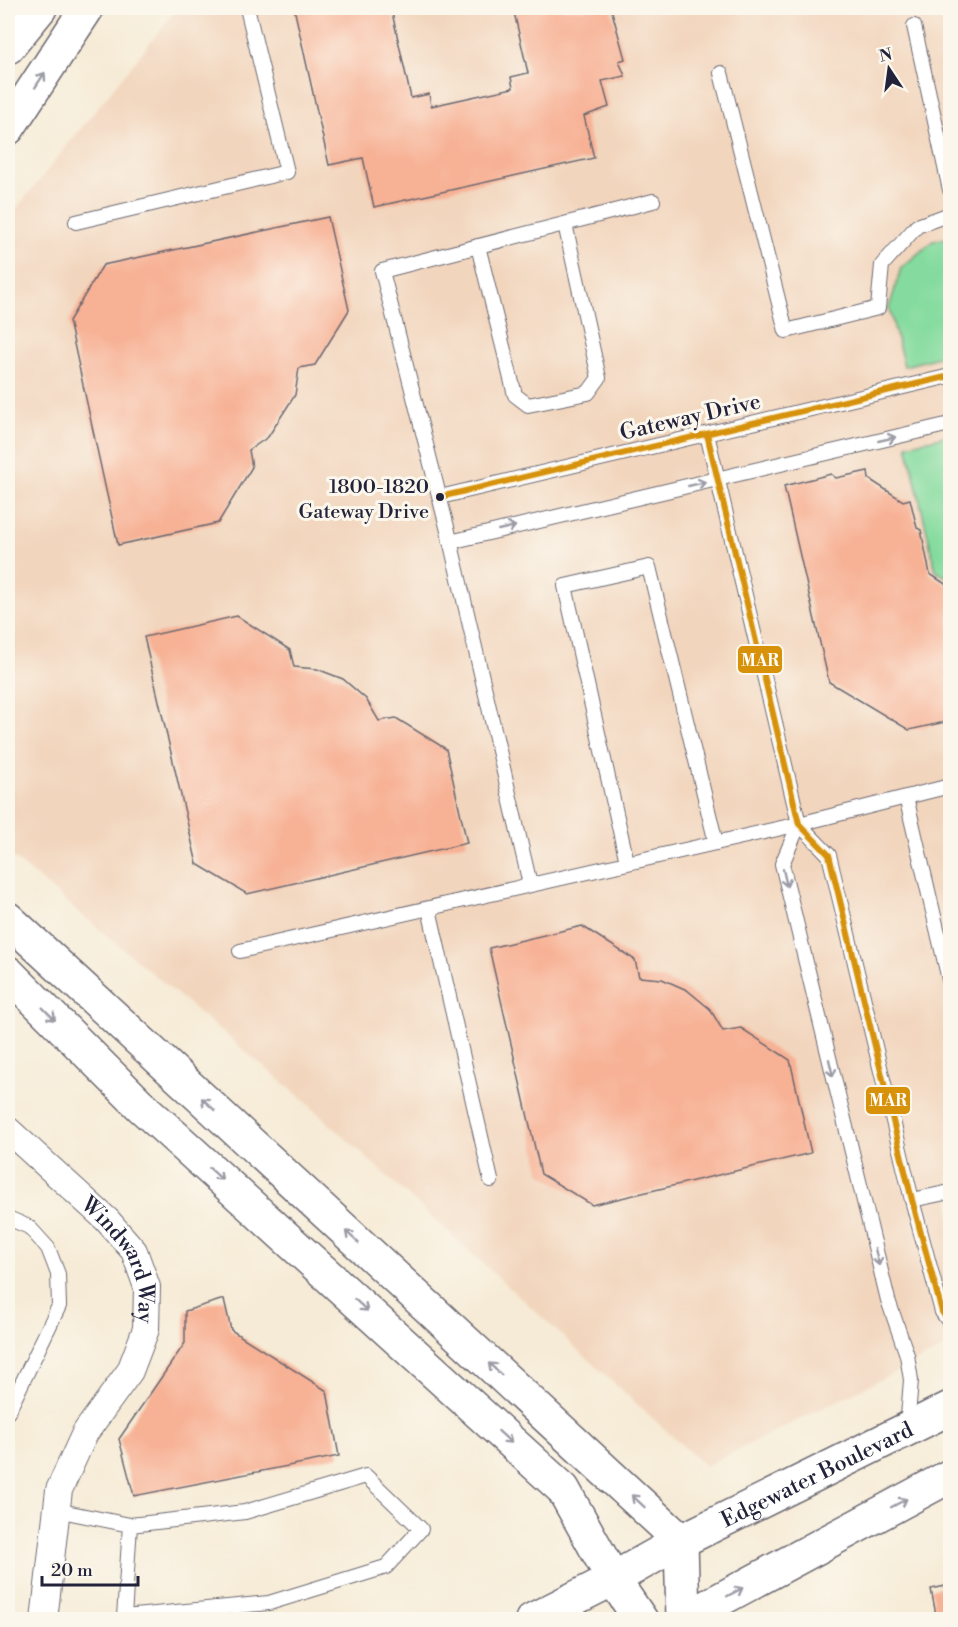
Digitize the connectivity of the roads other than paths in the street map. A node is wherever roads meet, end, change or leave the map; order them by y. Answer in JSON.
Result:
{"nodes":[{"id":1,"x":40,"y":8,"type":"edge"},
{"id":2,"x":87,"y":8,"type":"edge"},
{"id":3,"x":247,"y":8,"type":"edge"},
{"id":4,"x":914,"y":26,"type":"dead end"},
{"id":5,"x":8,"y":47,"type":"edge"},
{"id":6,"x":721,"y":73,"type":"dead end"},
{"id":7,"x":8,"y":128,"type":"edge"},
{"id":8,"x":951,"y":190,"type":"edge"},
{"id":9,"x":653,"y":201,"type":"dead end"},
{"id":10,"x":951,"y":214,"type":"edge"},
{"id":11,"x":76,"y":222,"type":"dead end"},
{"id":12,"x":565,"y":224,"type":"junction"},
{"id":13,"x":477,"y":246,"type":"junction"},
{"id":14,"x":951,"y":376,"type":"edge"},
{"id":15,"x":951,"y":424,"type":"edge"},
{"id":16,"x":707,"y":434,"type":"junction"},
{"id":17,"x":718,"y":479,"type":"junction"},
{"id":18,"x":440,"y":497,"type":"junction"},
{"id":19,"x":450,"y":542,"type":"junction"},
{"id":20,"x":951,"y":786,"type":"edge"},
{"id":21,"x":906,"y":797,"type":"junction"},
{"id":22,"x":799,"y":824,"type":"junction"},
{"id":23,"x":716,"y":843,"type":"junction"},
{"id":24,"x":627,"y":862,"type":"junction"},
{"id":25,"x":530,"y":884,"type":"junction"},
{"id":26,"x":429,"y":909,"type":"junction"},
{"id":27,"x":8,"y":919,"type":"edge"},
{"id":28,"x":240,"y":951,"type":"dead end"},
{"id":29,"x":8,"y":973,"type":"edge"},
{"id":30,"x":951,"y":984,"type":"edge"},
{"id":31,"x":8,"y":1130,"type":"edge"},
{"id":32,"x":491,"y":1180,"type":"dead end"},
{"id":33,"x":951,"y":1192,"type":"edge"},
{"id":34,"x":912,"y":1200,"type":"junction"},
{"id":35,"x":8,"y":1218,"type":"edge"},
{"id":36,"x":951,"y":1323,"type":"edge"},
{"id":37,"x":951,"y":1408,"type":"edge"},
{"id":38,"x":8,"y":1412,"type":"edge"},
{"id":39,"x":907,"y":1429,"type":"junction"},
{"id":40,"x":951,"y":1476,"type":"edge"},
{"id":41,"x":56,"y":1510,"type":"junction"},
{"id":42,"x":130,"y":1525,"type":"junction"},
{"id":43,"x":681,"y":1540,"type":"junction"},
{"id":44,"x":613,"y":1579,"type":"junction"},
{"id":45,"x":683,"y":1619,"type":"edge"},
{"id":46,"x":44,"y":1620,"type":"edge"},
{"id":47,"x":532,"y":1620,"type":"edge"},
{"id":48,"x":641,"y":1620,"type":"edge"}],
"edges":[{"from":1,"to":5,"type":"main road"},
{"from":7,"to":2,"type":"main road","one_way":true},
{"from":3,"to":11,"type":"lane"},
{"from":4,"to":8,"type":"lane"},
{"from":6,"to":10,"type":"lane"},
{"from":9,"to":12,"type":"lane"},
{"from":12,"to":13,"type":"lane"},
{"from":12,"to":13,"type":"lane"},
{"from":13,"to":18,"type":"lane"},
{"from":14,"to":16,"type":"lane","name":"Gateway Drive"},
{"from":17,"to":15,"type":"lane","one_way":true},
{"from":16,"to":17,"type":"lane"},
{"from":16,"to":18,"type":"lane","name":"Gateway Drive"},
{"from":19,"to":17,"type":"lane","one_way":true},
{"from":17,"to":22,"type":"lane"},
{"from":18,"to":19,"type":"lane"},
{"from":19,"to":25,"type":"lane"},
{"from":20,"to":21,"type":"lane"},
{"from":21,"to":22,"type":"lane"},
{"from":21,"to":30,"type":"lane"},
{"from":22,"to":23,"type":"lane"},
{"from":22,"to":34,"type":"lane"},
{"from":22,"to":39,"type":"lane","one_way":true},
{"from":23,"to":24,"type":"lane"},
{"from":23,"to":24,"type":"lane"},
{"from":24,"to":25,"type":"lane"},
{"from":25,"to":26,"type":"lane"},
{"from":26,"to":28,"type":"lane"},
{"from":26,"to":32,"type":"lane"},
{"from":43,"to":27,"type":"main road","one_way":true},
{"from":29,"to":44,"type":"main road","one_way":true},
{"from":31,"to":41,"type":"street","name":"Windward Way"},
{"from":33,"to":34,"type":"lane"},
{"from":34,"to":36,"type":"lane"},
{"from":35,"to":38,"type":"lane"},
{"from":37,"to":39,"type":"main road","name":"Edgewater Boulevard"},
{"from":39,"to":43,"type":"main road","name":"Edgewater Boulevard"},
{"from":45,"to":40,"type":"main road","one_way":true},
{"from":41,"to":42,"type":"lane"},
{"from":41,"to":46,"type":"street","name":"Windward Way"},
{"from":42,"to":42,"type":"lane"},
{"from":43,"to":44,"type":"main road","name":"Edgewater Boulevard"},
{"from":43,"to":45,"type":"main road"},
{"from":44,"to":47,"type":"main road","name":"Edgewater Boulevard"},
{"from":44,"to":48,"type":"main road"}]}
